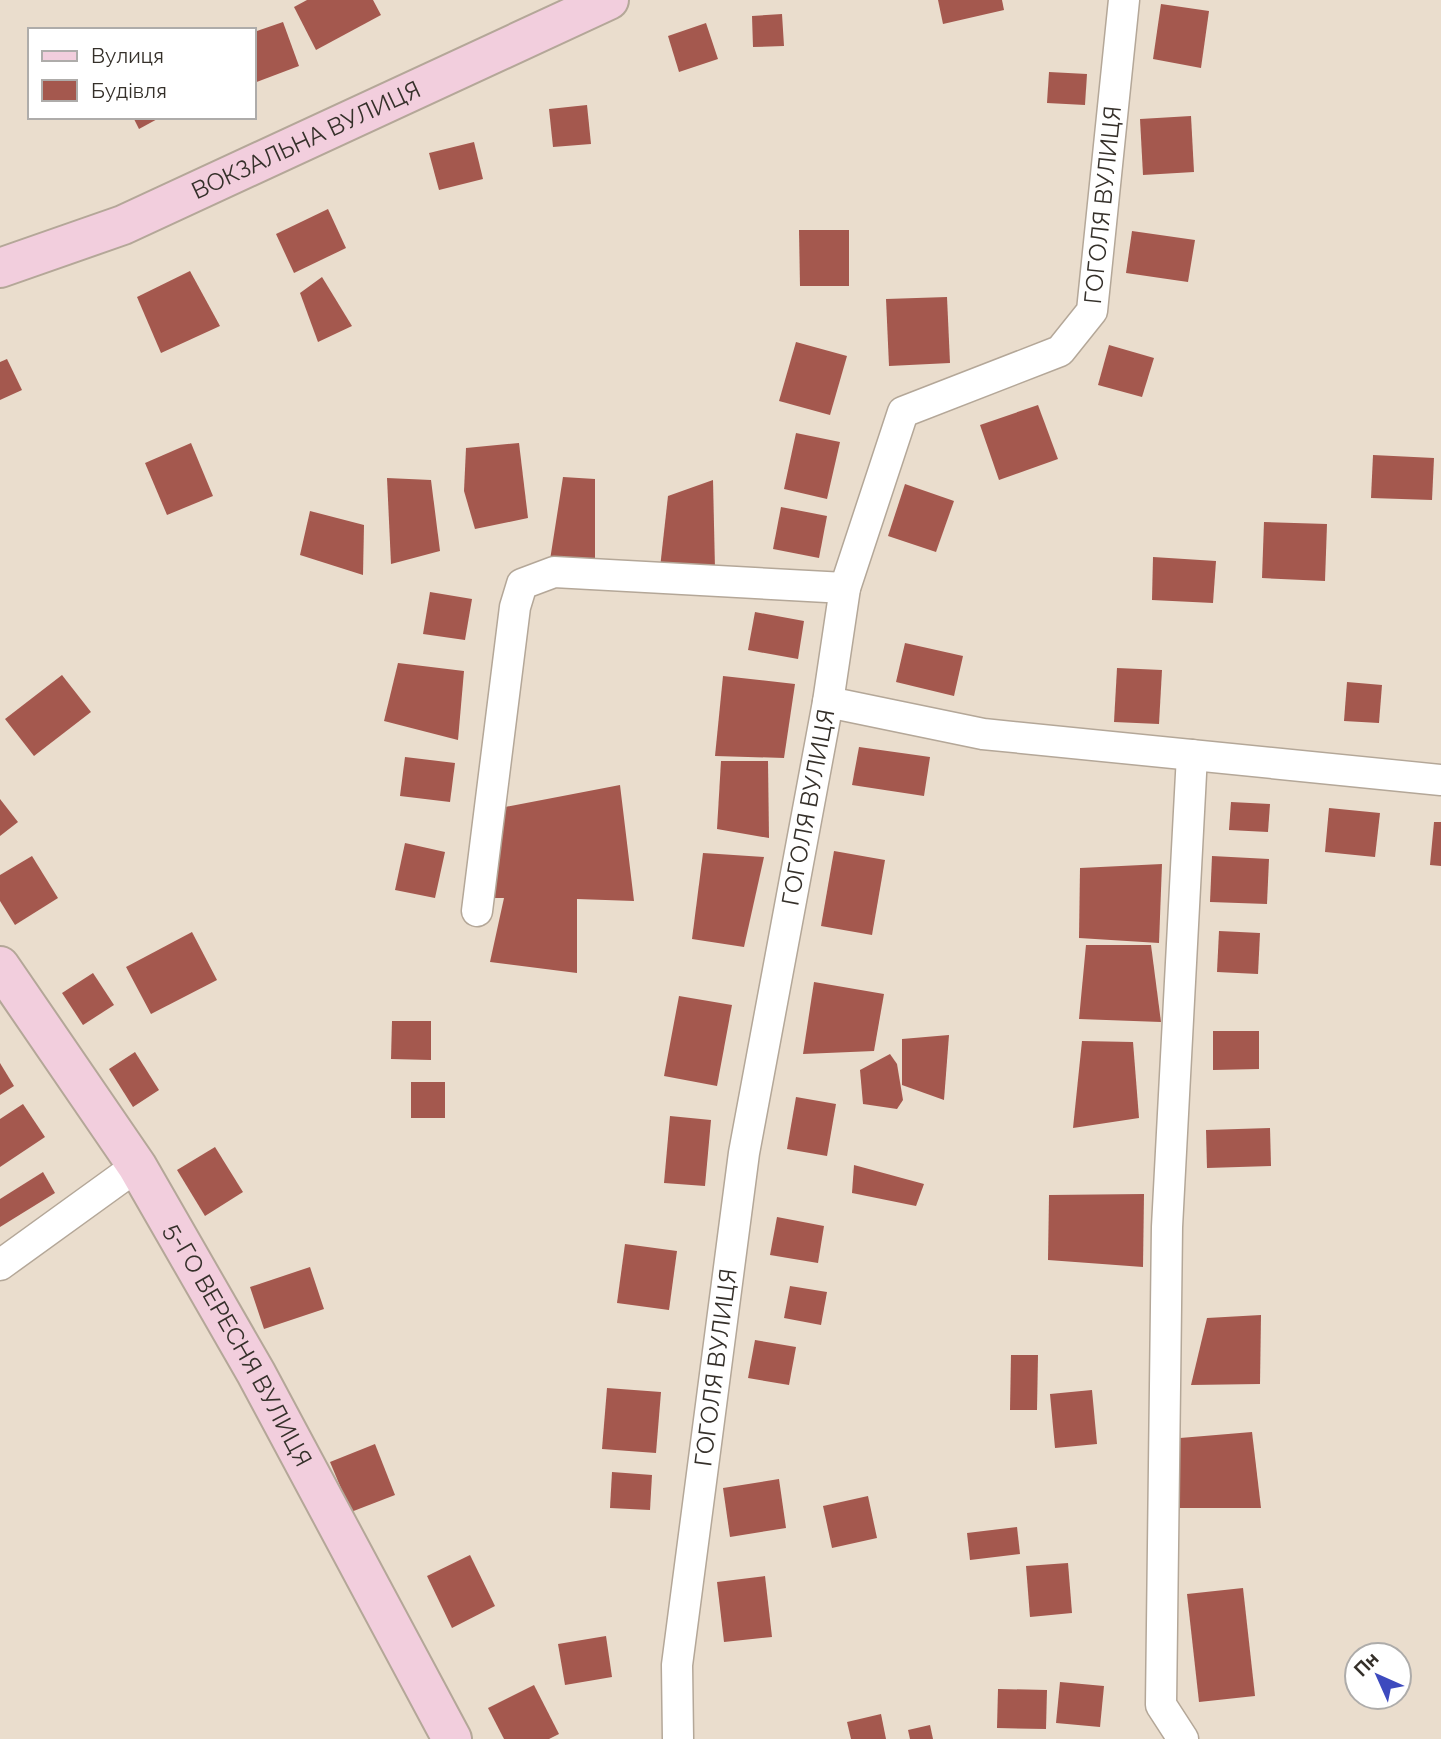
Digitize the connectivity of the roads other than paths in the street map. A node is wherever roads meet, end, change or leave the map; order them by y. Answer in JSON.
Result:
{"nodes":[{"id":1,"x":610,"y":0,"type":"edge"},
{"id":2,"x":1124,"y":0,"type":"edge"},
{"id":3,"x":0,"y":268,"type":"edge"},
{"id":4,"x":845,"y":588,"type":"junction"},
{"id":5,"x":828,"y":702,"type":"junction"},
{"id":6,"x":1192,"y":755,"type":"junction"},
{"id":7,"x":1441,"y":780,"type":"edge"},
{"id":8,"x":477,"y":911,"type":"dead end"},
{"id":9,"x":0,"y":966,"type":"edge"},
{"id":10,"x":137,"y":1166,"type":"junction"},
{"id":11,"x":0,"y":1265,"type":"edge"},
{"id":12,"x":452,"y":1739,"type":"edge"},
{"id":13,"x":678,"y":1739,"type":"edge"},
{"id":14,"x":1183,"y":1739,"type":"edge"}],
"edges":[{"from":1,"to":3,"type":"street","name":"ВОКЗАЛЬНА ВУЛИЦЯ"},
{"from":2,"to":4,"type":"street","name":"ГОГОЛЯ ВУЛИЦЯ"},
{"from":4,"to":5,"type":"street","name":"ГОГОЛЯ ВУЛИЦЯ"},
{"from":4,"to":8,"type":"street"},
{"from":5,"to":6,"type":"street"},
{"from":5,"to":13,"type":"street","name":"ГОГОЛЯ ВУЛИЦЯ"},
{"from":6,"to":7,"type":"street"},
{"from":6,"to":14,"type":"street"},
{"from":9,"to":10,"type":"street","name":"5-ГО ВЕРЕСНЯ ВУЛИЦЯ"},
{"from":10,"to":11,"type":"street"},
{"from":10,"to":12,"type":"street","name":"5-ГО ВЕРЕСНЯ ВУЛИЦЯ"}]}
